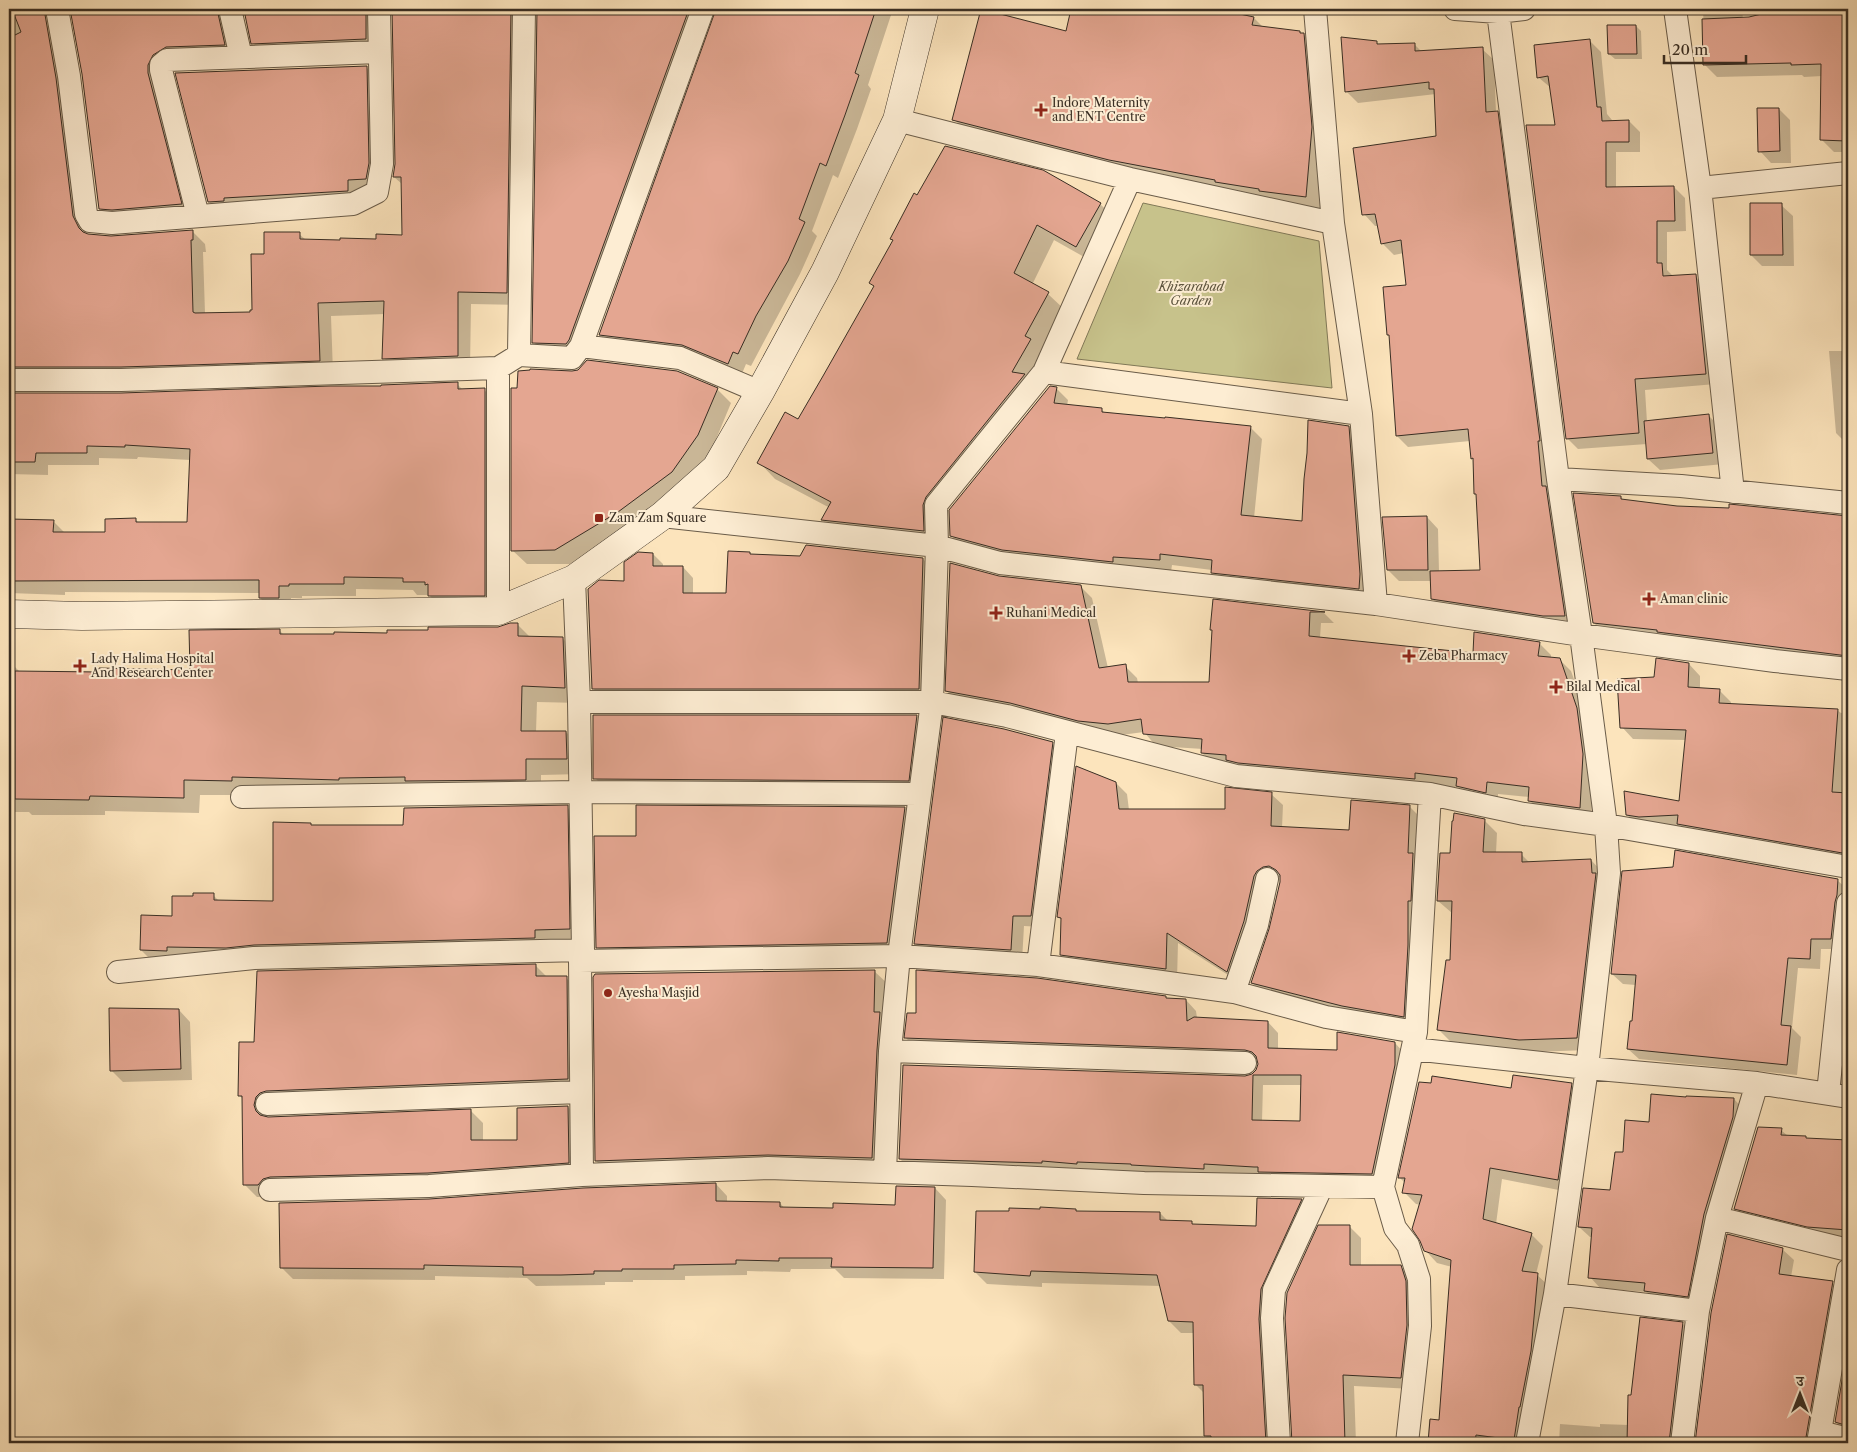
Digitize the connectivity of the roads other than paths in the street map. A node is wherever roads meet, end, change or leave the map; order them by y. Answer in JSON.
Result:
{"nodes":[{"id":1,"x":57,"y":9,"type":"edge"},
{"id":2,"x":230,"y":9,"type":"edge"},
{"id":3,"x":378,"y":9,"type":"edge"},
{"id":4,"x":524,"y":9,"type":"edge"},
{"id":5,"x":703,"y":9,"type":"edge"},
{"id":6,"x":926,"y":9,"type":"edge"},
{"id":7,"x":1315,"y":9,"type":"edge"},
{"id":8,"x":1455,"y":9,"type":"edge"},
{"id":9,"x":1524,"y":9,"type":"edge"},
{"id":10,"x":1675,"y":9,"type":"edge"},
{"id":11,"x":1498,"y":12,"type":"junction"},
{"id":12,"x":379,"y":52,"type":"junction"},
{"id":13,"x":241,"y":57,"type":"junction"},
{"id":14,"x":897,"y":120,"type":"junction"},
{"id":15,"x":1848,"y":173,"type":"edge"},
{"id":16,"x":1130,"y":179,"type":"junction"},
{"id":17,"x":1700,"y":188,"type":"junction"},
{"id":18,"x":198,"y":216,"type":"junction"},
{"id":19,"x":1334,"y":223,"type":"junction"},
{"id":20,"x":581,"y":346,"type":"junction"},
{"id":21,"x":519,"y":354,"type":"junction"},
{"id":22,"x":498,"y":368,"type":"junction"},
{"id":23,"x":1044,"y":372,"type":"junction"},
{"id":24,"x":9,"y":380,"type":"edge"},
{"id":25,"x":760,"y":392,"type":"junction"},
{"id":26,"x":1361,"y":414,"type":"junction"},
{"id":27,"x":1558,"y":479,"type":"junction"},
{"id":28,"x":1734,"y":492,"type":"junction"},
{"id":29,"x":1848,"y":502,"type":"edge"},
{"id":30,"x":662,"y":516,"type":"junction"},
{"id":31,"x":937,"y":546,"type":"junction"},
{"id":32,"x":574,"y":579,"type":"junction"},
{"id":33,"x":1376,"y":604,"type":"junction"},
{"id":34,"x":498,"y":611,"type":"junction"},
{"id":35,"x":9,"y":614,"type":"edge"},
{"id":36,"x":1581,"y":635,"type":"junction"},
{"id":37,"x":1848,"y":669,"type":"edge"},
{"id":38,"x":579,"y":702,"type":"junction"},
{"id":39,"x":932,"y":702,"type":"junction"},
{"id":40,"x":1067,"y":733,"type":"junction"},
{"id":41,"x":580,"y":792,"type":"junction"},
{"id":42,"x":920,"y":794,"type":"junction"},
{"id":43,"x":1430,"y":794,"type":"junction"},
{"id":44,"x":242,"y":797,"type":"dead end"},
{"id":45,"x":1606,"y":825,"type":"junction"},
{"id":46,"x":1848,"y":867,"type":"edge"},
{"id":47,"x":1267,"y":879,"type":"dead end"},
{"id":48,"x":1848,"y":904,"type":"edge"},
{"id":49,"x":582,"y":955,"type":"junction"},
{"id":50,"x":899,"y":956,"type":"junction"},
{"id":51,"x":1038,"y":965,"type":"junction"},
{"id":52,"x":118,"y":972,"type":"dead end"},
{"id":53,"x":1234,"y":992,"type":"junction"},
{"id":54,"x":1414,"y":1040,"type":"junction"},
{"id":55,"x":890,"y":1051,"type":"junction"},
{"id":56,"x":1245,"y":1063,"type":"dead end"},
{"id":57,"x":1588,"y":1068,"type":"junction"},
{"id":58,"x":1757,"y":1083,"type":"junction"},
{"id":59,"x":580,"y":1092,"type":"junction"},
{"id":60,"x":1838,"y":1095,"type":"edge"},
{"id":61,"x":267,"y":1104,"type":"dead end"},
{"id":62,"x":885,"y":1172,"type":"junction"},
{"id":63,"x":582,"y":1174,"type":"junction"},
{"id":64,"x":1322,"y":1186,"type":"junction"},
{"id":65,"x":1383,"y":1187,"type":"junction"},
{"id":66,"x":270,"y":1190,"type":"dead end"},
{"id":67,"x":1716,"y":1218,"type":"junction"},
{"id":68,"x":1848,"y":1250,"type":"edge"},
{"id":69,"x":1848,"y":1270,"type":"edge"},
{"id":70,"x":1555,"y":1294,"type":"junction"},
{"id":71,"x":1698,"y":1311,"type":"junction"},
{"id":72,"x":1819,"y":1438,"type":"edge"},
{"id":73,"x":1848,"y":1439,"type":"edge"},
{"id":74,"x":1279,"y":1443,"type":"edge"},
{"id":75,"x":1407,"y":1443,"type":"edge"},
{"id":76,"x":1527,"y":1443,"type":"edge"},
{"id":77,"x":1682,"y":1443,"type":"edge"}],
"edges":[{"from":1,"to":18,"type":"street"},
{"from":2,"to":13,"type":"street"},
{"from":3,"to":12,"type":"street"},
{"from":4,"to":21,"type":"street"},
{"from":5,"to":20,"type":"street"},
{"from":6,"to":14,"type":"main road"},
{"from":7,"to":19,"type":"street"},
{"from":8,"to":11,"type":"street"},
{"from":9,"to":11,"type":"street"},
{"from":10,"to":17,"type":"street"},
{"from":11,"to":27,"type":"street"},
{"from":12,"to":13,"type":"street"},
{"from":12,"to":18,"type":"street"},
{"from":13,"to":18,"type":"street"},
{"from":14,"to":16,"type":"street"},
{"from":14,"to":25,"type":"main road"},
{"from":15,"to":17,"type":"street"},
{"from":16,"to":19,"type":"street"},
{"from":16,"to":23,"type":"street"},
{"from":17,"to":28,"type":"street"},
{"from":19,"to":26,"type":"street"},
{"from":20,"to":21,"type":"street"},
{"from":20,"to":25,"type":"street"},
{"from":21,"to":22,"type":"street"},
{"from":22,"to":24,"type":"street"},
{"from":22,"to":34,"type":"street"},
{"from":23,"to":26,"type":"street"},
{"from":23,"to":31,"type":"street"},
{"from":25,"to":30,"type":"main road"},
{"from":26,"to":33,"type":"street"},
{"from":27,"to":28,"type":"street"},
{"from":27,"to":36,"type":"street"},
{"from":28,"to":29,"type":"street"},
{"from":30,"to":31,"type":"street"},
{"from":30,"to":32,"type":"main road"},
{"from":31,"to":33,"type":"street"},
{"from":31,"to":39,"type":"street"},
{"from":32,"to":34,"type":"main road"},
{"from":32,"to":38,"type":"street"},
{"from":33,"to":36,"type":"street"},
{"from":34,"to":35,"type":"main road"},
{"from":36,"to":37,"type":"street"},
{"from":36,"to":45,"type":"street"},
{"from":38,"to":39,"type":"street"},
{"from":38,"to":41,"type":"street"},
{"from":39,"to":40,"type":"street"},
{"from":39,"to":42,"type":"street"},
{"from":40,"to":43,"type":"street"},
{"from":40,"to":51,"type":"street"},
{"from":41,"to":42,"type":"street"},
{"from":41,"to":44,"type":"street"},
{"from":41,"to":49,"type":"street"},
{"from":42,"to":50,"type":"street"},
{"from":43,"to":45,"type":"street"},
{"from":43,"to":54,"type":"street"},
{"from":45,"to":46,"type":"street"},
{"from":45,"to":57,"type":"street"},
{"from":47,"to":53,"type":"street"},
{"from":48,"to":60,"type":"street"},
{"from":49,"to":50,"type":"street"},
{"from":49,"to":52,"type":"street"},
{"from":49,"to":59,"type":"street"},
{"from":50,"to":51,"type":"street"},
{"from":50,"to":55,"type":"street"},
{"from":51,"to":53,"type":"street"},
{"from":53,"to":54,"type":"street"},
{"from":54,"to":57,"type":"street"},
{"from":54,"to":65,"type":"street"},
{"from":55,"to":56,"type":"street"},
{"from":55,"to":62,"type":"street"},
{"from":57,"to":58,"type":"street"},
{"from":57,"to":70,"type":"street"},
{"from":58,"to":60,"type":"street"},
{"from":58,"to":67,"type":"street"},
{"from":59,"to":61,"type":"street"},
{"from":59,"to":63,"type":"street"},
{"from":62,"to":63,"type":"street"},
{"from":62,"to":64,"type":"street"},
{"from":63,"to":66,"type":"street"},
{"from":64,"to":65,"type":"street"},
{"from":64,"to":74,"type":"street"},
{"from":65,"to":75,"type":"street"},
{"from":67,"to":68,"type":"street"},
{"from":67,"to":71,"type":"street"},
{"from":69,"to":72,"type":"street"},
{"from":70,"to":71,"type":"street"},
{"from":70,"to":76,"type":"street"},
{"from":71,"to":77,"type":"street"},
{"from":72,"to":73,"type":"street"}]}
